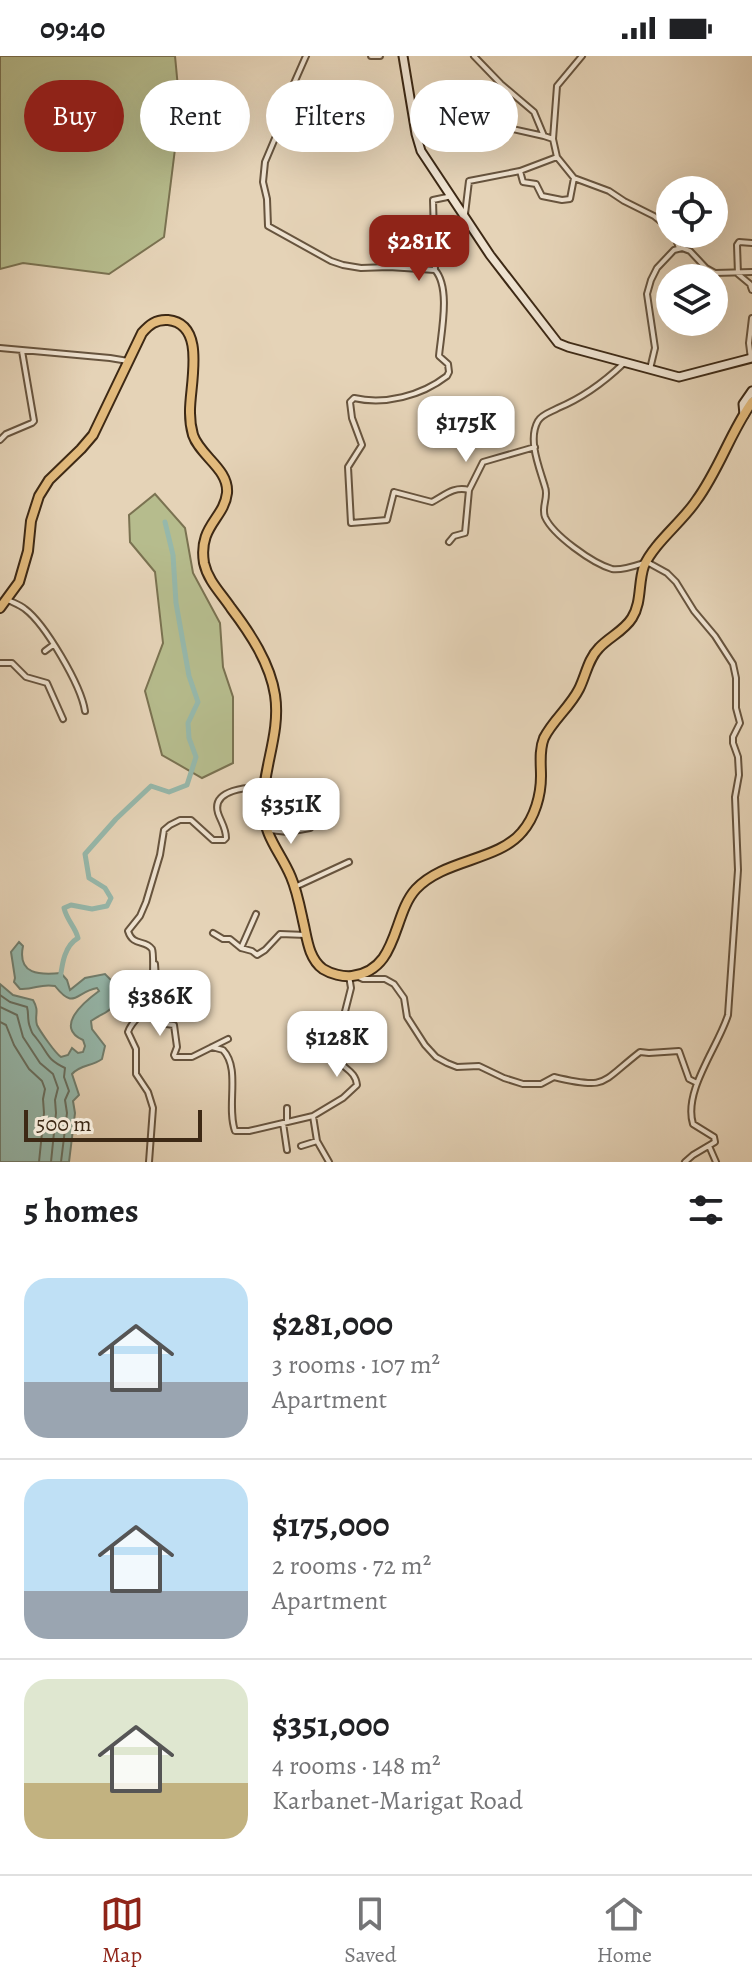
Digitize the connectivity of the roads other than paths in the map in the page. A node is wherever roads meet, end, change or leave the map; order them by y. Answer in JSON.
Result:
{"nodes":[{"id":1,"x":306,"y":56,"type":"edge"},
{"id":2,"x":371,"y":56,"type":"edge"},
{"id":3,"x":380,"y":56,"type":"edge"},
{"id":4,"x":403,"y":56,"type":"edge"},
{"id":5,"x":474,"y":56,"type":"edge"},
{"id":6,"x":582,"y":56,"type":"edge"},
{"id":7,"x":410,"y":97,"type":"edge"},
{"id":8,"x":518,"y":130,"type":"edge"},
{"id":9,"x":544,"y":136,"type":"junction"},
{"id":10,"x":553,"y":139,"type":"junction"},
{"id":11,"x":422,"y":152,"type":"edge"},
{"id":12,"x":557,"y":157,"type":"junction"},
{"id":13,"x":520,"y":171,"type":"junction"},
{"id":14,"x":574,"y":178,"type":"junction"},
{"id":15,"x":452,"y":196,"type":"junction"},
{"id":16,"x":465,"y":216,"type":"junction"},
{"id":17,"x":656,"y":218,"type":"edge"},
{"id":18,"x":752,"y":243,"type":"edge"},
{"id":19,"x":679,"y":248,"type":"joint"},
{"id":20,"x":435,"y":270,"type":"junction"},
{"id":21,"x":752,"y":272,"type":"edge"},
{"id":22,"x":738,"y":274,"type":"junction"},
{"id":23,"x":752,"y":290,"type":"edge"},
{"id":24,"x":752,"y":318,"type":"edge"},
{"id":25,"x":751,"y":330,"type":"edge"},
{"id":26,"x":0,"y":348,"type":"edge"},
{"id":27,"x":22,"y":351,"type":"junction"},
{"id":28,"x":752,"y":358,"type":"edge"},
{"id":29,"x":128,"y":361,"type":"junction"},
{"id":30,"x":625,"y":362,"type":"junction"},
{"id":31,"x":650,"y":369,"type":"junction"},
{"id":32,"x":752,"y":391,"type":"edge"},
{"id":33,"x":752,"y":402,"type":"edge"},
{"id":34,"x":744,"y":415,"type":"junction"},
{"id":35,"x":0,"y":440,"type":"edge"},
{"id":36,"x":535,"y":447,"type":"junction"},
{"id":37,"x":469,"y":490,"type":"junction"},
{"id":38,"x":449,"y":542,"type":"dead end"},
{"id":39,"x":647,"y":562,"type":"junction"},
{"id":40,"x":8,"y":600,"type":"junction"},
{"id":41,"x":0,"y":608,"type":"edge"},
{"id":42,"x":53,"y":645,"type":"junction"},
{"id":43,"x":45,"y":651,"type":"dead end"},
{"id":44,"x":0,"y":663,"type":"edge"},
{"id":45,"x":85,"y":711,"type":"dead end"},
{"id":46,"x":63,"y":719,"type":"dead end"},
{"id":47,"x":264,"y":787,"type":"junction"},
{"id":48,"x":310,"y":828,"type":"dead end"},
{"id":49,"x":267,"y":830,"type":"junction"},
{"id":50,"x":349,"y":862,"type":"dead end"},
{"id":51,"x":295,"y":887,"type":"junction"},
{"id":52,"x":256,"y":914,"type":"dead end"},
{"id":53,"x":213,"y":933,"type":"dead end"},
{"id":54,"x":306,"y":935,"type":"junction"},
{"id":55,"x":241,"y":948,"type":"junction"},
{"id":56,"x":153,"y":958,"type":"junction"},
{"id":57,"x":353,"y":976,"type":"junction"},
{"id":58,"x":228,"y":1039,"type":"dead end"},
{"id":59,"x":212,"y":1047,"type":"junction"},
{"id":60,"x":698,"y":1083,"type":"junction"},
{"id":61,"x":287,"y":1108,"type":"dead end"},
{"id":62,"x":313,"y":1116,"type":"junction"},
{"id":63,"x":285,"y":1122,"type":"junction"},
{"id":64,"x":317,"y":1141,"type":"junction"},
{"id":65,"x":301,"y":1146,"type":"dead end"},
{"id":66,"x":709,"y":1146,"type":"junction"},
{"id":67,"x":287,"y":1150,"type":"dead end"},
{"id":68,"x":149,"y":1162,"type":"edge"},
{"id":69,"x":329,"y":1162,"type":"edge"},
{"id":70,"x":685,"y":1162,"type":"edge"},
{"id":71,"x":716,"y":1162,"type":"edge"}],
"edges":[{"from":1,"to":20,"type":"street"},
{"from":2,"to":3,"type":"street"},
{"from":4,"to":7,"type":"street"},
{"from":5,"to":9,"type":"street"},
{"from":6,"to":10,"type":"street"},
{"from":8,"to":9,"type":"street"},
{"from":9,"to":10,"type":"street"},
{"from":10,"to":12,"type":"street"},
{"from":11,"to":15,"type":"street"},
{"from":12,"to":13,"type":"street"},
{"from":12,"to":14,"type":"street"},
{"from":13,"to":14,"type":"street"},
{"from":13,"to":16,"type":"street"},
{"from":14,"to":17,"type":"street"},
{"from":15,"to":16,"type":"street"},
{"from":15,"to":20,"type":"street"},
{"from":16,"to":30,"type":"street"},
{"from":18,"to":22,"type":"street"},
{"from":19,"to":22,"type":"street"},
{"from":19,"to":31,"type":"street"},
{"from":20,"to":37,"type":"street"},
{"from":21,"to":22,"type":"street"},
{"from":22,"to":23,"type":"street"},
{"from":24,"to":25,"type":"street"},
{"from":25,"to":28,"type":"street"},
{"from":26,"to":27,"type":"street"},
{"from":27,"to":29,"type":"street"},
{"from":27,"to":35,"type":"street"},
{"from":28,"to":31,"type":"street"},
{"from":29,"to":40,"type":"main road"},
{"from":29,"to":47,"type":"main road"},
{"from":30,"to":31,"type":"street"},
{"from":30,"to":36,"type":"street"},
{"from":32,"to":34,"type":"street"},
{"from":33,"to":34,"type":"main road"},
{"from":34,"to":39,"type":"main road"},
{"from":36,"to":37,"type":"street"},
{"from":36,"to":39,"type":"street"},
{"from":37,"to":38,"type":"street"},
{"from":39,"to":57,"type":"main road"},
{"from":39,"to":60,"type":"street"},
{"from":40,"to":41,"type":"main road"},
{"from":40,"to":42,"type":"street"},
{"from":42,"to":43,"type":"street"},
{"from":42,"to":45,"type":"street"},
{"from":44,"to":46,"type":"street"},
{"from":47,"to":49,"type":"main road"},
{"from":47,"to":56,"type":"street"},
{"from":48,"to":49,"type":"street"},
{"from":49,"to":51,"type":"main road"},
{"from":50,"to":51,"type":"street"},
{"from":51,"to":54,"type":"main road"},
{"from":52,"to":55,"type":"street"},
{"from":53,"to":55,"type":"street"},
{"from":54,"to":55,"type":"street"},
{"from":54,"to":57,"type":"main road"},
{"from":56,"to":59,"type":"street"},
{"from":56,"to":68,"type":"street"},
{"from":57,"to":60,"type":"street"},
{"from":57,"to":62,"type":"street"},
{"from":58,"to":59,"type":"street"},
{"from":59,"to":63,"type":"street"},
{"from":60,"to":66,"type":"street"},
{"from":61,"to":63,"type":"street"},
{"from":62,"to":63,"type":"street"},
{"from":62,"to":64,"type":"street"},
{"from":63,"to":67,"type":"street"},
{"from":64,"to":65,"type":"street"},
{"from":64,"to":69,"type":"street"},
{"from":66,"to":70,"type":"street"},
{"from":66,"to":71,"type":"street"}]}
